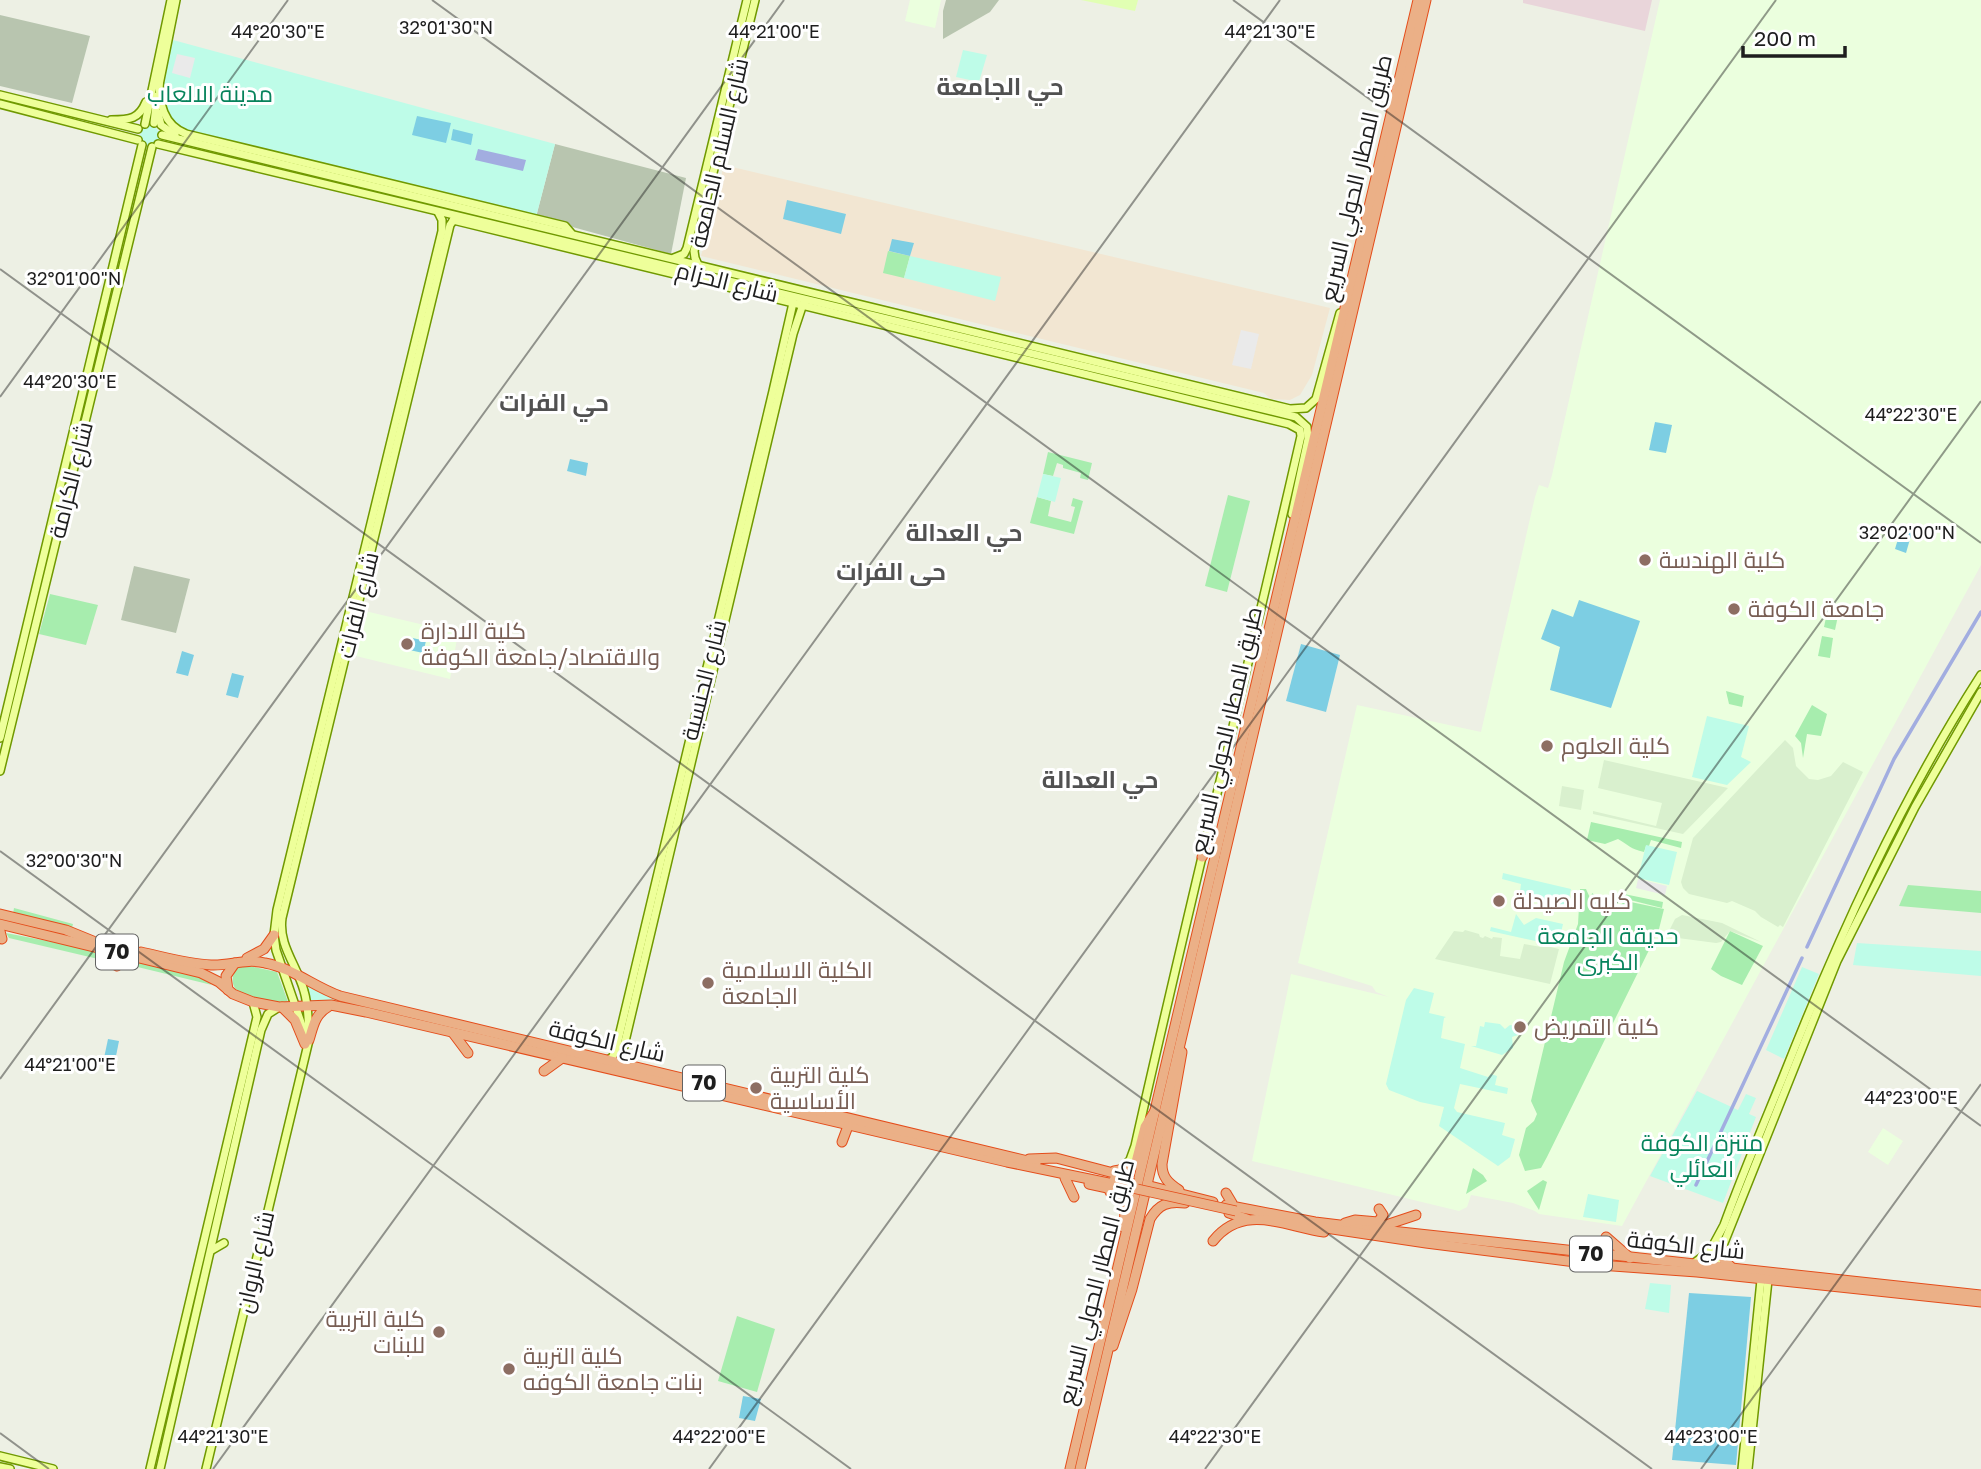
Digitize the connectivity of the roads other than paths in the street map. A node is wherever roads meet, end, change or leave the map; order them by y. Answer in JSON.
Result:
{"nodes":[{"id":1,"x":171,"y":0,"type":"edge"},
{"id":2,"x":176,"y":0,"type":"edge"},
{"id":3,"x":747,"y":0,"type":"edge"},
{"id":4,"x":755,"y":0,"type":"edge"},
{"id":5,"x":1418,"y":0,"type":"edge"},
{"id":6,"x":1426,"y":0,"type":"edge"},
{"id":7,"x":742,"y":38,"type":"junction"},
{"id":8,"x":742,"y":51,"type":"junction"},
{"id":9,"x":159,"y":80,"type":"junction"},
{"id":10,"x":152,"y":88,"type":"junction"},
{"id":11,"x":0,"y":95,"type":"edge"},
{"id":12,"x":156,"y":103,"type":"junction"},
{"id":13,"x":0,"y":104,"type":"edge"},
{"id":14,"x":36,"y":104,"type":"junction"},
{"id":15,"x":22,"y":110,"type":"junction"},
{"id":16,"x":100,"y":120,"type":"junction"},
{"id":17,"x":146,"y":125,"type":"junction"},
{"id":18,"x":162,"y":135,"type":"junction"},
{"id":19,"x":122,"y":136,"type":"junction"},
{"id":20,"x":140,"y":143,"type":"junction"},
{"id":21,"x":198,"y":145,"type":"junction"},
{"id":22,"x":155,"y":146,"type":"junction"},
{"id":23,"x":167,"y":146,"type":"junction"},
{"id":24,"x":259,"y":152,"type":"junction"},
{"id":25,"x":140,"y":157,"type":"junction"},
{"id":26,"x":149,"y":159,"type":"junction"},
{"id":27,"x":264,"y":160,"type":"junction"},
{"id":28,"x":331,"y":180,"type":"junction"},
{"id":29,"x":345,"y":184,"type":"junction"},
{"id":30,"x":398,"y":189,"type":"junction"},
{"id":31,"x":435,"y":210,"type":"junction"},
{"id":32,"x":470,"y":215,"type":"junction"},
{"id":33,"x":456,"y":218,"type":"junction"},
{"id":34,"x":483,"y":218,"type":"junction"},
{"id":35,"x":445,"y":232,"type":"junction"},
{"id":36,"x":572,"y":233,"type":"junction"},
{"id":37,"x":694,"y":237,"type":"junction"},
{"id":38,"x":538,"y":238,"type":"junction"},
{"id":39,"x":672,"y":258,"type":"junction"},
{"id":40,"x":698,"y":265,"type":"junction"},
{"id":41,"x":1347,"y":299,"type":"junction"},
{"id":42,"x":797,"y":301,"type":"junction"},
{"id":43,"x":881,"y":313,"type":"junction"},
{"id":44,"x":896,"y":317,"type":"junction"},
{"id":45,"x":957,"y":336,"type":"junction"},
{"id":46,"x":975,"y":347,"type":"junction"},
{"id":47,"x":98,"y":348,"type":"junction"},
{"id":48,"x":1074,"y":360,"type":"junction"},
{"id":49,"x":1088,"y":363,"type":"junction"},
{"id":50,"x":1123,"y":380,"type":"junction"},
{"id":51,"x":1270,"y":397,"type":"dead end"},
{"id":52,"x":1261,"y":402,"type":"junction"},
{"id":53,"x":1222,"y":404,"type":"junction"},
{"id":54,"x":399,"y":423,"type":"junction"},
{"id":55,"x":395,"y":437,"type":"junction"},
{"id":56,"x":1290,"y":542,"type":"junction"},
{"id":57,"x":39,"y":594,"type":"junction"},
{"id":58,"x":1981,"y":675,"type":"edge"},
{"id":59,"x":1981,"y":692,"type":"edge"},
{"id":60,"x":9,"y":697,"type":"junction"},
{"id":61,"x":0,"y":700,"type":"edge"},
{"id":62,"x":3,"y":709,"type":"edge"},
{"id":63,"x":1255,"y":709,"type":"junction"},
{"id":64,"x":1252,"y":720,"type":"junction"},
{"id":65,"x":0,"y":737,"type":"edge"},
{"id":66,"x":1935,"y":751,"type":"junction"},
{"id":67,"x":1942,"y":757,"type":"junction"},
{"id":68,"x":1933,"y":764,"type":"junction"},
{"id":69,"x":0,"y":771,"type":"edge"},
{"id":70,"x":308,"y":796,"type":"junction"},
{"id":71,"x":305,"y":808,"type":"junction"},
{"id":72,"x":1223,"y":824,"type":"junction"},
{"id":73,"x":1202,"y":857,"type":"junction"},
{"id":74,"x":0,"y":926,"type":"edge"},
{"id":75,"x":274,"y":935,"type":"junction"},
{"id":76,"x":93,"y":943,"type":"junction"},
{"id":77,"x":121,"y":953,"type":"junction"},
{"id":78,"x":289,"y":958,"type":"junction"},
{"id":79,"x":237,"y":962,"type":"junction"},
{"id":80,"x":280,"y":964,"type":"junction"},
{"id":81,"x":117,"y":966,"type":"dead end"},
{"id":82,"x":299,"y":975,"type":"junction"},
{"id":83,"x":229,"y":991,"type":"junction"},
{"id":84,"x":253,"y":1002,"type":"junction"},
{"id":85,"x":331,"y":1005,"type":"junction"},
{"id":86,"x":280,"y":1007,"type":"junction"},
{"id":87,"x":297,"y":1007,"type":"junction"},
{"id":88,"x":308,"y":1007,"type":"junction"},
{"id":89,"x":453,"y":1033,"type":"junction"},
{"id":90,"x":1181,"y":1038,"type":"junction"},
{"id":91,"x":307,"y":1042,"type":"junction"},
{"id":92,"x":620,"y":1050,"type":"junction"},
{"id":93,"x":467,"y":1054,"type":"dead end"},
{"id":94,"x":562,"y":1058,"type":"junction"},
{"id":95,"x":606,"y":1060,"type":"junction"},
{"id":96,"x":625,"y":1068,"type":"junction"},
{"id":97,"x":544,"y":1072,"type":"dead end"},
{"id":98,"x":1158,"y":1106,"type":"junction"},
{"id":99,"x":235,"y":1123,"type":"junction"},
{"id":100,"x":848,"y":1126,"type":"junction"},
{"id":101,"x":842,"y":1142,"type":"dead end"},
{"id":102,"x":1019,"y":1162,"type":"junction"},
{"id":103,"x":1114,"y":1177,"type":"junction"},
{"id":104,"x":1065,"y":1178,"type":"junction"},
{"id":105,"x":1103,"y":1188,"type":"junction"},
{"id":106,"x":1226,"y":1194,"type":"dead end"},
{"id":107,"x":1074,"y":1198,"type":"dead end"},
{"id":108,"x":1216,"y":1204,"type":"junction"},
{"id":109,"x":1230,"y":1204,"type":"junction"},
{"id":110,"x":1379,"y":1209,"type":"dead end"},
{"id":111,"x":1263,"y":1213,"type":"junction"},
{"id":112,"x":1416,"y":1215,"type":"dead end"},
{"id":113,"x":1247,"y":1219,"type":"junction"},
{"id":114,"x":216,"y":1225,"type":"junction"},
{"id":115,"x":1331,"y":1226,"type":"junction"},
{"id":116,"x":1373,"y":1229,"type":"junction"},
{"id":117,"x":1606,"y":1237,"type":"dead end"},
{"id":118,"x":1723,"y":1237,"type":"junction"},
{"id":119,"x":1213,"y":1241,"type":"dead end"},
{"id":120,"x":1722,"y":1249,"type":"junction"},
{"id":121,"x":210,"y":1254,"type":"junction"},
{"id":122,"x":1122,"y":1255,"type":"junction"},
{"id":123,"x":1630,"y":1258,"type":"junction"},
{"id":124,"x":1588,"y":1259,"type":"junction"},
{"id":125,"x":1568,"y":1261,"type":"junction"},
{"id":126,"x":1716,"y":1266,"type":"junction"},
{"id":127,"x":1695,"y":1268,"type":"junction"},
{"id":128,"x":1732,"y":1268,"type":"junction"},
{"id":129,"x":202,"y":1271,"type":"junction"},
{"id":130,"x":1748,"y":1275,"type":"junction"},
{"id":131,"x":1764,"y":1280,"type":"junction"},
{"id":132,"x":1981,"y":1295,"type":"edge"},
{"id":133,"x":1981,"y":1302,"type":"edge"},
{"id":134,"x":1103,"y":1365,"type":"junction"},
{"id":135,"x":1751,"y":1408,"type":"junction"},
{"id":136,"x":1085,"y":1426,"type":"junction"},
{"id":137,"x":1081,"y":1443,"type":"junction"},
{"id":138,"x":153,"y":1456,"type":"junction"},
{"id":139,"x":0,"y":1457,"type":"edge"},
{"id":140,"x":163,"y":1458,"type":"junction"},
{"id":141,"x":51,"y":1469,"type":"edge"},
{"id":142,"x":150,"y":1469,"type":"edge"},
{"id":143,"x":160,"y":1469,"type":"edge"},
{"id":144,"x":206,"y":1469,"type":"edge"},
{"id":145,"x":1070,"y":1469,"type":"edge"},
{"id":146,"x":1080,"y":1469,"type":"edge"},
{"id":147,"x":1742,"y":1469,"type":"edge"},
{"id":148,"x":1748,"y":1469,"type":"edge"}],
"edges":[{"from":1,"to":10,"type":"main road"},
{"from":2,"to":9,"type":"main road"},
{"from":3,"to":7,"type":"main road","name":"شارع السلام الجامعة"},
{"from":4,"to":7,"type":"main road","name":"شارع السلام الجامعة"},
{"from":5,"to":41,"type":"highway","name":"طريق المطار الحولي السريع"},
{"from":6,"to":63,"type":"highway","name":"طريق المطار الحولي السريع"},
{"from":7,"to":8,"type":"main road","name":"شارع السلام الجامعة"},
{"from":8,"to":37,"type":"main road","name":"شارع السلام الجامعة"},
{"from":8,"to":37,"type":"main road","name":"شارع السلام الجامعة"},
{"from":9,"to":12,"type":"main road"},
{"from":9,"to":24,"type":"main road"},
{"from":10,"to":16,"type":"main road"},
{"from":10,"to":17,"type":"main road"},
{"from":11,"to":14,"type":"main road"},
{"from":12,"to":17,"type":"main road"},
{"from":12,"to":21,"type":"main road"},
{"from":13,"to":15,"type":"main road"},
{"from":14,"to":15,"type":"main road"},
{"from":14,"to":16,"type":"main road"},
{"from":15,"to":19,"type":"main road"},
{"from":16,"to":17,"type":"main road"},
{"from":17,"to":18,"type":"main road"},
{"from":17,"to":20,"type":"main road","name":"شارع الكرامة"},
{"from":18,"to":21,"type":"main road","name":"شارع الحزام"},
{"from":18,"to":22,"type":"main road","name":"شارع الكرامة"},
{"from":19,"to":20,"type":"main road"},
{"from":19,"to":25,"type":"main road"},
{"from":20,"to":22,"type":"main road","name":"شارع الحزام"},
{"from":20,"to":25,"type":"main road","name":"شارع الكرامة"},
{"from":21,"to":27,"type":"main road","name":"شارع الحزام"},
{"from":22,"to":23,"type":"main road","name":"شارع الحزام"},
{"from":22,"to":26,"type":"main road","name":"شارع الكرامة"},
{"from":23,"to":26,"type":"main road"},
{"from":23,"to":28,"type":"main road","name":"شارع الحزام"},
{"from":24,"to":27,"type":"main road"},
{"from":24,"to":30,"type":"main road"},
{"from":25,"to":47,"type":"main road","name":"شارع الكرامة"},
{"from":26,"to":47,"type":"main road","name":"شارع الكرامة"},
{"from":27,"to":28,"type":"main road","name":"شارع الحزام"},
{"from":28,"to":29,"type":"main road","name":"شارع الحزام"},
{"from":29,"to":30,"type":"main road","name":"شارع الحزام"},
{"from":29,"to":31,"type":"main road","name":"شارع الحزام"},
{"from":30,"to":32,"type":"main road","name":"شارع الحزام"},
{"from":30,"to":36,"type":"main road"},
{"from":31,"to":33,"type":"main road","name":"شارع الحزام"},
{"from":31,"to":35,"type":"main road"},
{"from":32,"to":33,"type":"main road","name":"شارع الحزام"},
{"from":32,"to":34,"type":"main road","name":"شارع الحزام"},
{"from":33,"to":35,"type":"main road"},
{"from":33,"to":38,"type":"main road"},
{"from":34,"to":36,"type":"main road","name":"شارع الحزام"},
{"from":34,"to":38,"type":"main road","name":"شارع الحزام"},
{"from":35,"to":54,"type":"main road","name":"شارع الفرات"},
{"from":35,"to":54,"type":"main road","name":"شارع الفرات"},
{"from":36,"to":39,"type":"main road","name":"شارع الحزام"},
{"from":37,"to":39,"type":"main road","name":"شارع السلام الجامعة"},
{"from":37,"to":40,"type":"main road","name":"شارع السلام الجامعة"},
{"from":38,"to":42,"type":"main road","name":"شارع الحزام"},
{"from":39,"to":40,"type":"main road","name":"شارع الحزام"},
{"from":40,"to":43,"type":"main road","name":"شارع الحزام"},
{"from":41,"to":52,"type":"main road","name":"شارع الحزام"},
{"from":41,"to":56,"type":"highway","name":"طريق المطار الحولي السريع"},
{"from":42,"to":43,"type":"main road","name":"شارع الحزام"},
{"from":42,"to":46,"type":"main road"},
{"from":42,"to":92,"type":"main road","name":"شارع الجنسية"},
{"from":43,"to":44,"type":"main road","name":"شارع الحزام"},
{"from":44,"to":45,"type":"main road","name":"شارع الحزام"},
{"from":44,"to":48,"type":"main road","name":"شارع الحزام"},
{"from":45,"to":46,"type":"main road"},
{"from":45,"to":48,"type":"main road","name":"شارع الحزام"},
{"from":46,"to":50,"type":"main road"},
{"from":47,"to":57,"type":"main road","name":"شارع الكرامة"},
{"from":48,"to":49,"type":"main road","name":"شارع الحزام"},
{"from":49,"to":50,"type":"main road","name":"شارع الحزام"},
{"from":49,"to":52,"type":"main road","name":"شارع الحزام"},
{"from":50,"to":53,"type":"main road"},
{"from":51,"to":52,"type":"main road"},
{"from":53,"to":56,"type":"main road"},
{"from":53,"to":73,"type":"main road"},
{"from":54,"to":55,"type":"main road","name":"شارع الفرات"},
{"from":55,"to":70,"type":"main road","name":"شارع الفرات"},
{"from":55,"to":70,"type":"main road","name":"شارع الفرات"},
{"from":56,"to":63,"type":"highway","name":"طريق المطار الحولي السريع"},
{"from":57,"to":60,"type":"main road","name":"شارع الكرامة"},
{"from":57,"to":69,"type":"main road","name":"شارع الكرامة"},
{"from":58,"to":66,"type":"main road"},
{"from":59,"to":67,"type":"main road"},
{"from":60,"to":61,"type":"main road"},
{"from":60,"to":62,"type":"main road","name":"شارع الكرامة"},
{"from":62,"to":65,"type":"main road","name":"شارع الكرامة"},
{"from":63,"to":64,"type":"highway","name":"طريق المطار الحولي السريع"},
{"from":64,"to":72,"type":"highway","name":"طريق المطار الحولي السريع"},
{"from":64,"to":90,"type":"highway","name":"طريق المطار الحولي السريع"},
{"from":66,"to":67,"type":"main road"},
{"from":66,"to":68,"type":"main road"},
{"from":67,"to":68,"type":"main road"},
{"from":68,"to":118,"type":"main road"},
{"from":70,"to":71,"type":"main road","name":"شارع الفرات"},
{"from":71,"to":75,"type":"main road","name":"شارع الفرات"},
{"from":71,"to":78,"type":"main road","name":"شارع الفرات"},
{"from":72,"to":73,"type":"highway"},
{"from":72,"to":98,"type":"highway","name":"طريق المطار الحولي السريع"},
{"from":73,"to":103,"type":"main road"},
{"from":74,"to":76,"type":"highway","number":"70"},
{"from":75,"to":79,"type":"highway"},
{"from":75,"to":80,"type":"main road","name":"شارع الفرات"},
{"from":76,"to":77,"type":"highway","number":"70"},
{"from":76,"to":79,"type":"highway","number":"70"},
{"from":77,"to":81,"type":"highway"},
{"from":77,"to":83,"type":"highway","number":"70"},
{"from":78,"to":80,"type":"main road"},
{"from":78,"to":82,"type":"main road","name":"شارع الفرات"},
{"from":79,"to":80,"type":"highway","number":"70"},
{"from":79,"to":83,"type":"highway"},
{"from":80,"to":82,"type":"highway","number":"70"},
{"from":80,"to":87,"type":"main road","name":"شارع الفرات"},
{"from":82,"to":88,"type":"main road","name":"شارع الفرات"},
{"from":82,"to":95,"type":"highway","name":"شارع الكوفة","number":"70"},
{"from":83,"to":84,"type":"highway","number":"70"},
{"from":84,"to":86,"type":"highway","number":"70"},
{"from":84,"to":99,"type":"main road"},
{"from":85,"to":88,"type":"highway","name":"شارع الكوفة","number":"70"},
{"from":85,"to":89,"type":"highway","name":"شارع الكوفة","number":"70"},
{"from":85,"to":91,"type":"highway"},
{"from":86,"to":87,"type":"highway","number":"70"},
{"from":86,"to":91,"type":"highway"},
{"from":86,"to":99,"type":"main road"},
{"from":87,"to":88,"type":"highway","name":"شارع الكوفة","number":"70"},
{"from":87,"to":91,"type":"main road","name":"شارع الروان"},
{"from":88,"to":91,"type":"main road","name":"شارع الروان"},
{"from":89,"to":93,"type":"highway"},
{"from":89,"to":94,"type":"highway","name":"شارع الكوفة","number":"70"},
{"from":90,"to":108,"type":"highway"},
{"from":90,"to":134,"type":"highway","name":"طريق المطار الحولي السريع"},
{"from":91,"to":144,"type":"main road","name":"شارع الروان"},
{"from":92,"to":95,"type":"main road","name":"شارع الجنسية"},
{"from":92,"to":96,"type":"main road","name":"شارع الجنسية"},
{"from":94,"to":96,"type":"highway","name":"شارع الكوفة","number":"70"},
{"from":94,"to":97,"type":"highway"},
{"from":95,"to":96,"type":"highway","name":"شارع الكوفة","number":"70"},
{"from":96,"to":100,"type":"highway","name":"شارع الكوفة","number":"70"},
{"from":96,"to":102,"type":"highway","name":"شارع الكوفة","number":"70"},
{"from":98,"to":103,"type":"highway"},
{"from":98,"to":122,"type":"highway","name":"طريق المطار الحولي السريع"},
{"from":99,"to":114,"type":"main road"},
{"from":99,"to":129,"type":"main road"},
{"from":100,"to":101,"type":"highway"},
{"from":100,"to":102,"type":"highway","name":"شارع الكوفة","number":"70"},
{"from":102,"to":103,"type":"highway","name":"شارع الكوفة","number":"70"},
{"from":102,"to":104,"type":"highway"},
{"from":103,"to":105,"type":"highway"},
{"from":103,"to":108,"type":"highway","number":"70","bridge":true},
{"from":103,"to":108,"type":"highway","number":"70","bridge":true},
{"from":104,"to":105,"type":"highway"},
{"from":104,"to":107,"type":"highway"},
{"from":105,"to":122,"type":"highway"},
{"from":106,"to":109,"type":"highway"},
{"from":108,"to":109,"type":"highway","number":"70","bridge":true},
{"from":108,"to":111,"type":"highway","number":"70","bridge":true},
{"from":108,"to":134,"type":"highway","bridge":true},
{"from":109,"to":111,"type":"highway","number":"70"},
{"from":109,"to":113,"type":"highway"},
{"from":109,"to":115,"type":"highway"},
{"from":110,"to":115,"type":"highway"},
{"from":111,"to":115,"type":"highway","name":"شارع الكوفة","number":"70"},
{"from":112,"to":116,"type":"highway"},
{"from":113,"to":115,"type":"highway"},
{"from":113,"to":119,"type":"highway"},
{"from":114,"to":121,"type":"main road"},
{"from":114,"to":121,"type":"main road"},
{"from":115,"to":116,"type":"highway","name":"شارع الكوفة","number":"70"},
{"from":115,"to":125,"type":"highway","name":"شارع الكوفة","number":"70"},
{"from":116,"to":125,"type":"highway","name":"شارع الكوفة","number":"70"},
{"from":117,"to":123,"type":"highway"},
{"from":118,"to":120,"type":"main road"},
{"from":118,"to":127,"type":"main road"},
{"from":120,"to":126,"type":"main road"},
{"from":120,"to":128,"type":"highway"},
{"from":121,"to":129,"type":"main road"},
{"from":122,"to":136,"type":"highway","name":"طريق المطار الحولي السريع"},
{"from":123,"to":124,"type":"highway","name":"شارع الكوفة","number":"70"},
{"from":123,"to":127,"type":"highway","name":"شارع الكوفة","number":"70"},
{"from":124,"to":125,"type":"highway","name":"شارع الكوفة","number":"70"},
{"from":124,"to":127,"type":"highway","name":"شارع الكوفة","number":"70"},
{"from":126,"to":127,"type":"highway","name":"شارع الكوفة","number":"70"},
{"from":126,"to":128,"type":"highway","name":"شارع الكوفة","number":"70"},
{"from":127,"to":130,"type":"highway","name":"شارع الكوفة","number":"70"},
{"from":128,"to":130,"type":"highway","name":"شارع الكوفة","number":"70"},
{"from":129,"to":138,"type":"main road"},
{"from":129,"to":140,"type":"main road"},
{"from":130,"to":131,"type":"highway","name":"شارع الكوفة","number":"70"},
{"from":130,"to":132,"type":"highway","name":"شارع الكوفة","number":"70"},
{"from":131,"to":133,"type":"highway","name":"شارع الكوفة","number":"70"},
{"from":131,"to":135,"type":"main road"},
{"from":134,"to":136,"type":"highway","name":"طريق المطار الحولي السريع"},
{"from":135,"to":147,"type":"main road"},
{"from":135,"to":148,"type":"main road"},
{"from":136,"to":137,"type":"highway","name":"طريق المطار الحولي السريع"},
{"from":137,"to":145,"type":"highway","name":"طريق المطار الحولي السريع"},
{"from":137,"to":146,"type":"highway","name":"طريق المطار الحولي السريع"},
{"from":138,"to":140,"type":"main road"},
{"from":138,"to":142,"type":"main road"},
{"from":139,"to":141,"type":"main road"},
{"from":140,"to":143,"type":"main road"}]}
